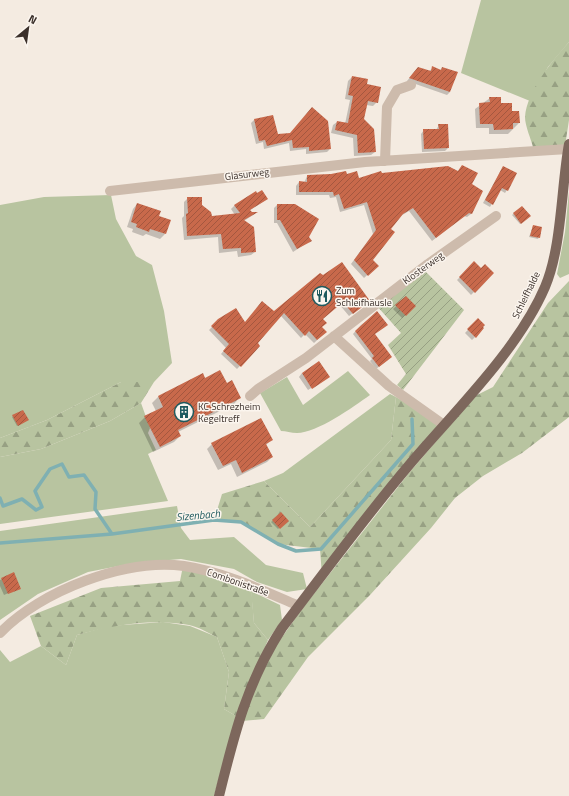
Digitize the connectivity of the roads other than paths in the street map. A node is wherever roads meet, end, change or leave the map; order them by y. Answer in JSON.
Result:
{"nodes":[{"id":1,"x":411,"y":85,"type":"dead end"},
{"id":2,"x":569,"y":147,"type":"edge"},
{"id":3,"x":385,"y":161,"type":"junction"},
{"id":4,"x":110,"y":191,"type":"dead end"},
{"id":5,"x":496,"y":216,"type":"dead end"},
{"id":6,"x":334,"y":336,"type":"junction"},
{"id":7,"x":250,"y":396,"type":"dead end"},
{"id":8,"x":444,"y":425,"type":"junction"},
{"id":9,"x":299,"y":606,"type":"junction"},
{"id":10,"x":0,"y":633,"type":"edge"},
{"id":11,"x":219,"y":796,"type":"edge"}],
"edges":[{"from":1,"to":3,"type":"street"},
{"from":2,"to":3,"type":"street","name":"Glasurweg"},
{"from":2,"to":8,"type":"main road","name":"Schleifhalde"},
{"from":3,"to":4,"type":"street","name":"Glasurweg"},
{"from":5,"to":6,"type":"street","name":"Klosterweg"},
{"from":6,"to":7,"type":"street","name":"Klosterweg"},
{"from":6,"to":8,"type":"street"},
{"from":8,"to":9,"type":"main road","name":"Schleifhalde"},
{"from":9,"to":10,"type":"street","name":"Combonistraße"},
{"from":9,"to":11,"type":"main road","name":"Schleifhalde"}]}
